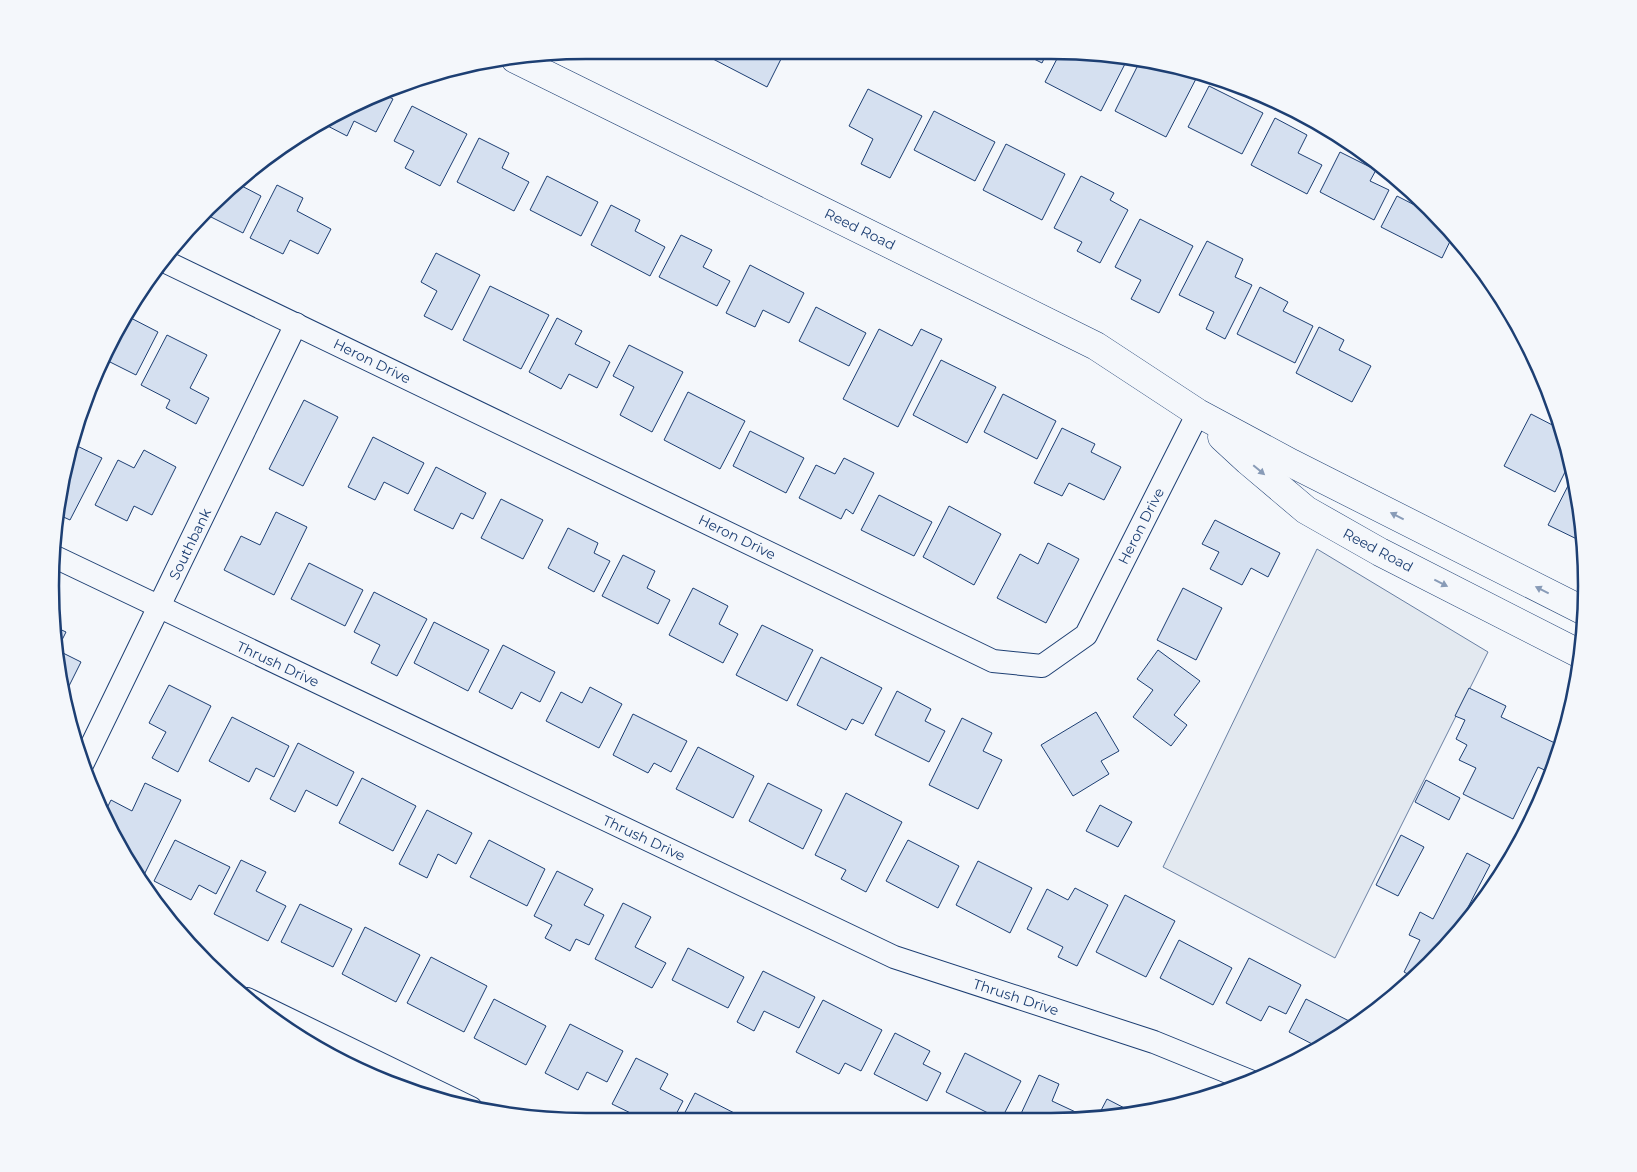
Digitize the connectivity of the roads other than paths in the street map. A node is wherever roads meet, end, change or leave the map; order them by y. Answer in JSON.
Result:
{"nodes":[{"id":1,"x":522,"y":63,"type":"edge"},
{"id":2,"x":169,"y":263,"type":"edge"},
{"id":3,"x":296,"y":324,"type":"junction"},
{"id":4,"x":1198,"y":413,"type":"junction"},
{"id":5,"x":60,"y":559,"type":"edge"},
{"id":6,"x":159,"y":607,"type":"junction"},
{"id":7,"x":1577,"y":608,"type":"edge"},
{"id":8,"x":1574,"y":651,"type":"edge"},
{"id":9,"x":87,"y":755,"type":"edge"},
{"id":10,"x":283,"y":1017,"type":"edge"},
{"id":11,"x":1241,"y":1077,"type":"edge"},
{"id":12,"x":434,"y":1090,"type":"edge"}],
"edges":[{"from":1,"to":4,"type":"street","name":"Reed Road"},
{"from":2,"to":3,"type":"street","name":"Heron Drive"},
{"from":3,"to":4,"type":"street","name":"Heron Drive"},
{"from":3,"to":6,"type":"street","name":"Southbank"},
{"from":7,"to":4,"type":"street","name":"Reed Road","one_way":true},
{"from":4,"to":8,"type":"street","name":"Reed Road","one_way":true},
{"from":5,"to":6,"type":"street","name":"Thrush Drive"},
{"from":6,"to":9,"type":"street","name":"Southbank"},
{"from":6,"to":11,"type":"street","name":"Thrush Drive"},
{"from":10,"to":12,"type":"street"}]}
